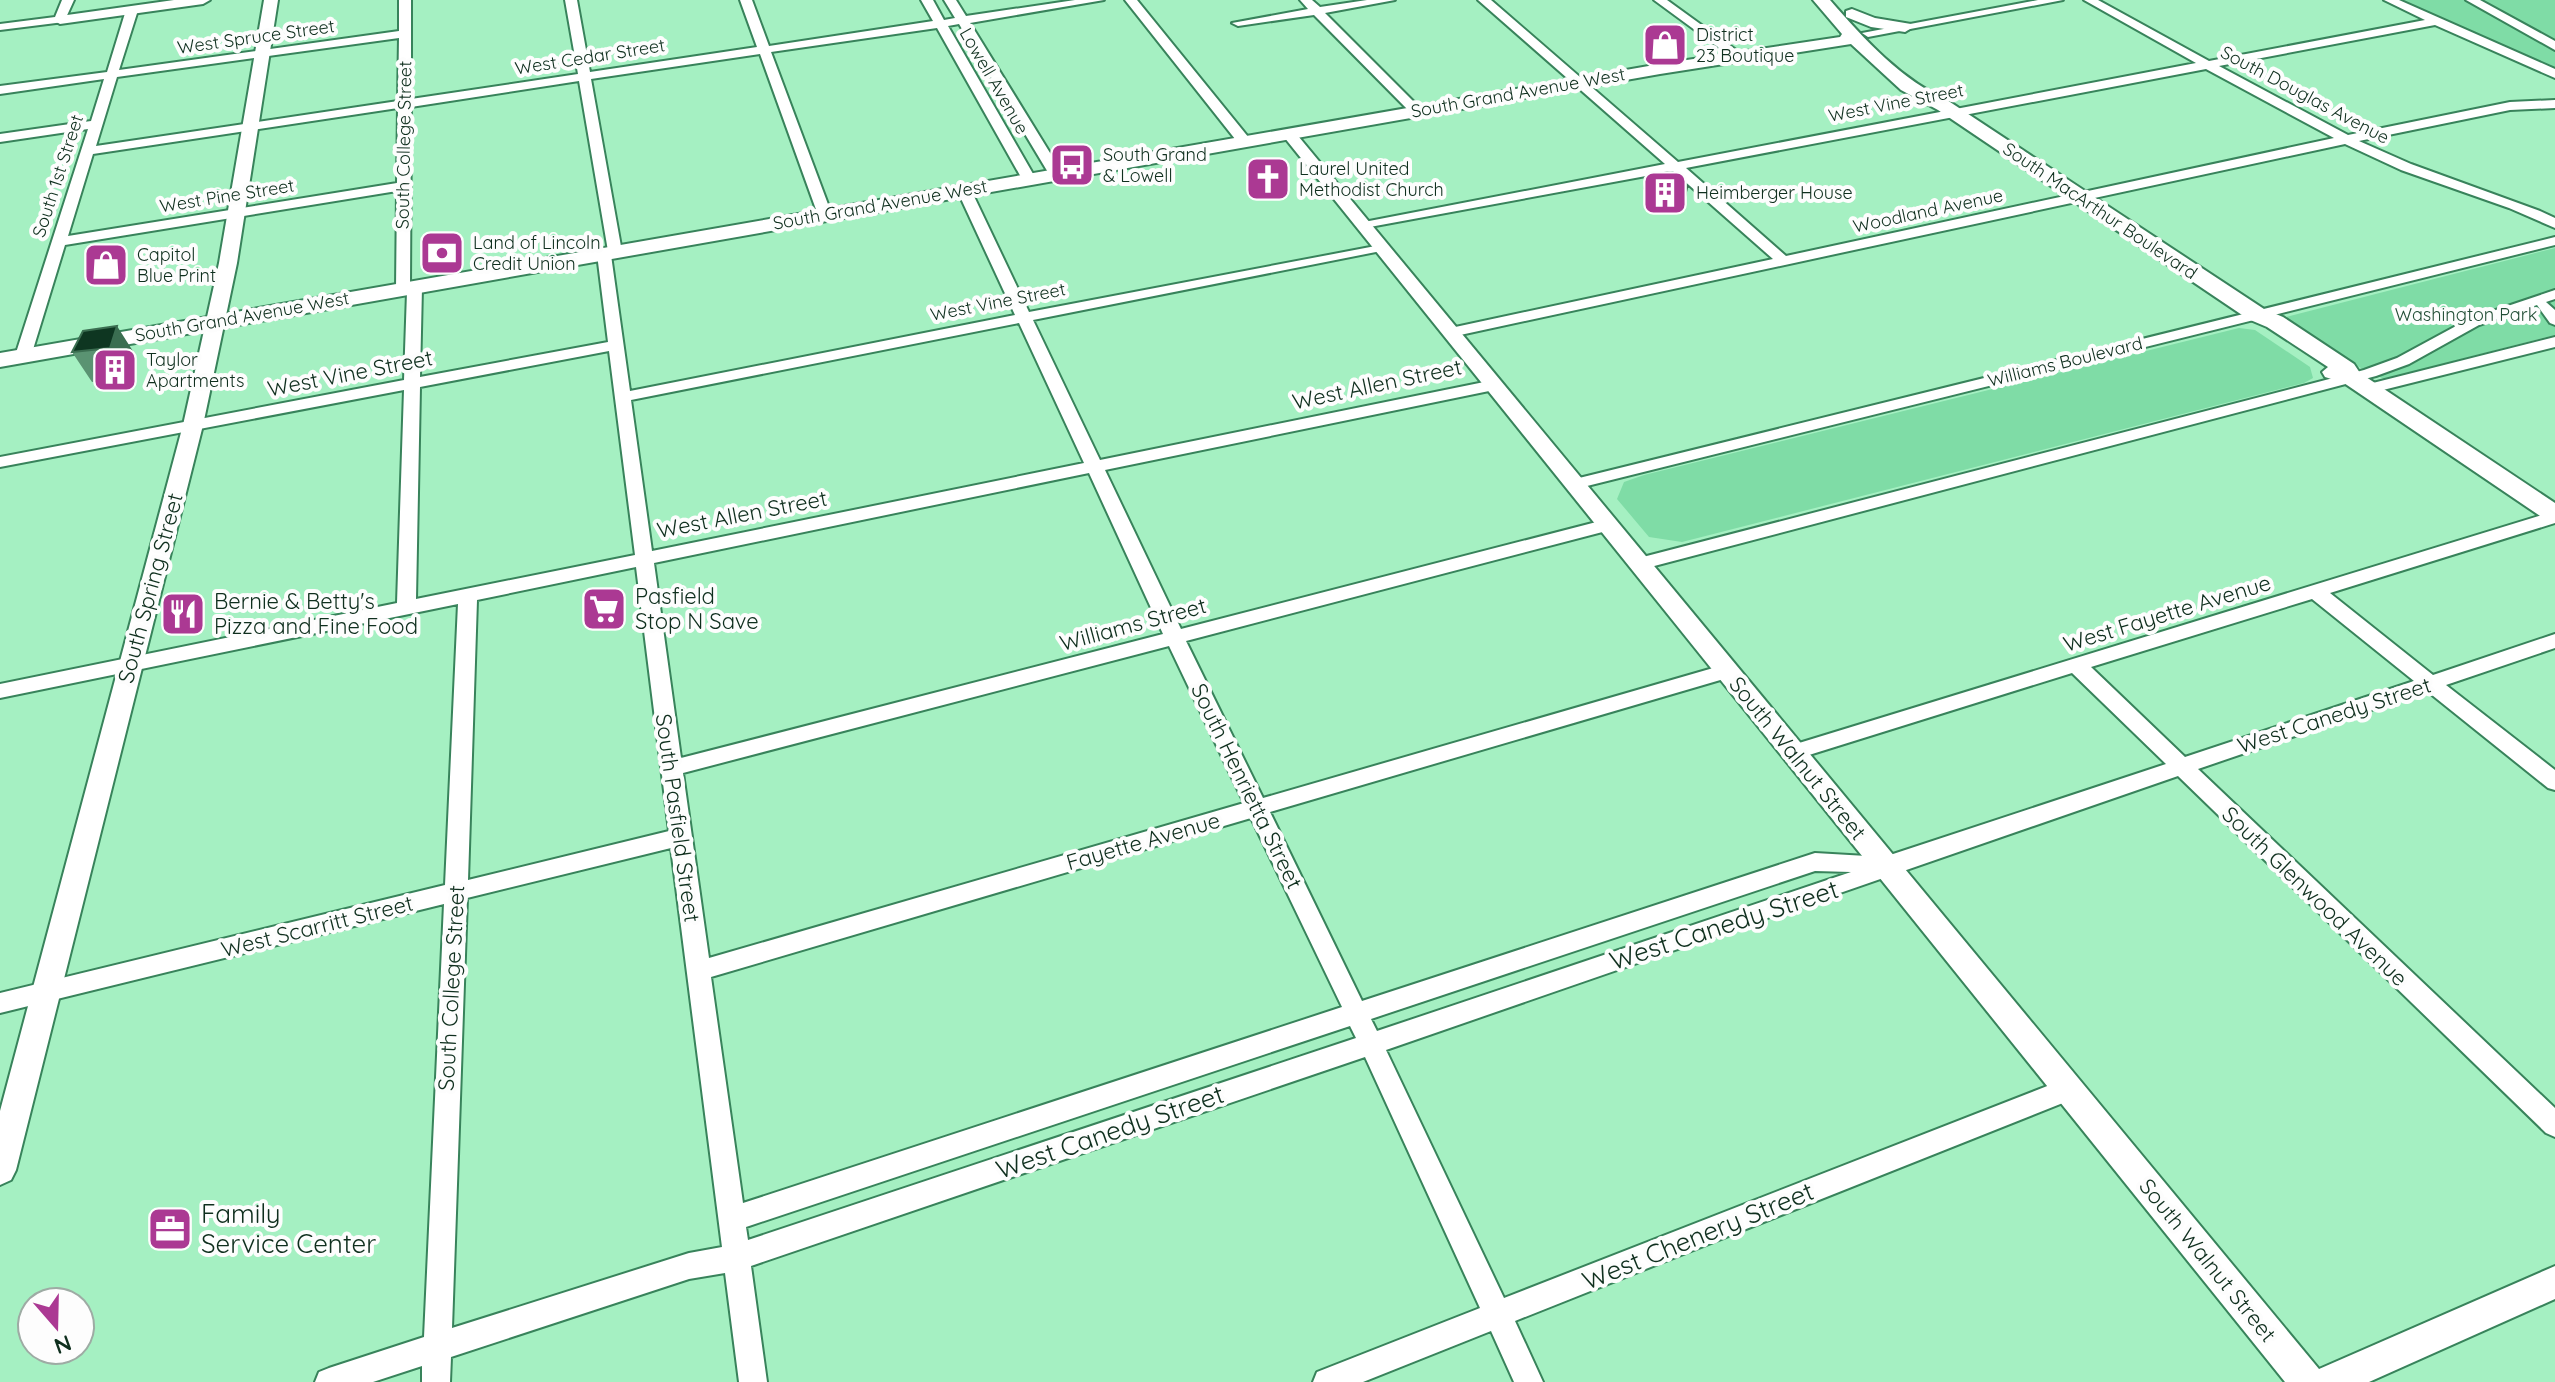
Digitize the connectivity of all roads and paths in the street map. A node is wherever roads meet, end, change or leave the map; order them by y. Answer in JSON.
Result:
{"nodes":[{"id":1,"x":68,"y":0,"type":"edge"},
{"id":2,"x":203,"y":0,"type":"edge"},
{"id":3,"x":271,"y":0,"type":"edge"},
{"id":4,"x":405,"y":0,"type":"edge"},
{"id":5,"x":571,"y":0,"type":"edge"},
{"id":6,"x":746,"y":0,"type":"edge"},
{"id":7,"x":927,"y":0,"type":"edge"},
{"id":8,"x":950,"y":0,"type":"edge"},
{"id":9,"x":1098,"y":0,"type":"edge"},
{"id":10,"x":1131,"y":0,"type":"edge"},
{"id":11,"x":1306,"y":0,"type":"edge"},
{"id":12,"x":1389,"y":0,"type":"edge"},
{"id":13,"x":1484,"y":0,"type":"edge"},
{"id":14,"x":1660,"y":0,"type":"edge"},
{"id":15,"x":1821,"y":0,"type":"edge"},
{"id":16,"x":1838,"y":0,"type":"edge"},
{"id":17,"x":2057,"y":0,"type":"edge"},
{"id":18,"x":2090,"y":0,"type":"edge"},
{"id":19,"x":2390,"y":0,"type":"edge"},
{"id":20,"x":2472,"y":0,"type":"edge"},
{"id":21,"x":2034,"y":2,"type":"edge"},
{"id":22,"x":132,"y":10,"type":"junction"},
{"id":23,"x":1317,"y":11,"type":"junction"},
{"id":24,"x":1852,"y":14,"type":"junction"},
{"id":25,"x":60,"y":20,"type":"junction"},
{"id":26,"x":962,"y":20,"type":"junction"},
{"id":27,"x":2436,"y":21,"type":"junction"},
{"id":28,"x":1238,"y":23,"type":"dead end"},
{"id":29,"x":940,"y":24,"type":"junction"},
{"id":30,"x":0,"y":27,"type":"edge"},
{"id":31,"x":1905,"y":27,"type":"junction"},
{"id":32,"x":405,"y":34,"type":"junction"},
{"id":33,"x":1859,"y":34,"type":"junction"},
{"id":34,"x":2555,"y":46,"type":"edge"},
{"id":35,"x":1805,"y":47,"type":"junction"},
{"id":36,"x":765,"y":49,"type":"junction"},
{"id":37,"x":262,"y":54,"type":"junction"},
{"id":38,"x":1737,"y":55,"type":"junction"},
{"id":39,"x":1870,"y":57,"type":"junction"},
{"id":40,"x":2207,"y":63,"type":"junction"},
{"id":41,"x":2555,"y":74,"type":"edge"},
{"id":42,"x":111,"y":75,"type":"junction"},
{"id":43,"x":585,"y":77,"type":"junction"},
{"id":44,"x":1580,"y":83,"type":"junction"},
{"id":45,"x":0,"y":90,"type":"edge"},
{"id":46,"x":405,"y":103,"type":"junction"},
{"id":47,"x":2555,"y":104,"type":"edge"},
{"id":48,"x":1948,"y":109,"type":"junction"},
{"id":49,"x":1416,"y":111,"type":"junction"},
{"id":50,"x":96,"y":124,"type":"junction"},
{"id":51,"x":251,"y":127,"type":"junction"},
{"id":52,"x":1289,"y":134,"type":"junction"},
{"id":53,"x":0,"y":138,"type":"edge"},
{"id":54,"x":2347,"y":140,"type":"junction"},
{"id":55,"x":1244,"y":141,"type":"junction"},
{"id":56,"x":88,"y":151,"type":"junction"},
{"id":57,"x":1674,"y":165,"type":"junction"},
{"id":58,"x":1056,"y":174,"type":"junction"},
{"id":59,"x":1029,"y":179,"type":"junction"},
{"id":60,"x":404,"y":186,"type":"junction"},
{"id":61,"x":964,"y":190,"type":"junction"},
{"id":62,"x":2080,"y":197,"type":"junction"},
{"id":63,"x":2510,"y":204,"type":"junction"},
{"id":64,"x":2555,"y":211,"type":"edge"},
{"id":65,"x":237,"y":213,"type":"junction"},
{"id":66,"x":825,"y":215,"type":"junction"},
{"id":67,"x":2555,"y":224,"type":"edge"},
{"id":68,"x":1364,"y":226,"type":"junction"},
{"id":69,"x":2555,"y":241,"type":"edge"},
{"id":70,"x":57,"y":242,"type":"junction"},
{"id":71,"x":1381,"y":247,"type":"junction"},
{"id":72,"x":609,"y":253,"type":"junction"},
{"id":73,"x":1784,"y":261,"type":"junction"},
{"id":74,"x":409,"y":288,"type":"junction"},
{"id":75,"x":2548,"y":303,"type":"edge"},
{"id":76,"x":2256,"y":314,"type":"junction"},
{"id":77,"x":1025,"y":317,"type":"junction"},
{"id":78,"x":2555,"y":320,"type":"edge"},
{"id":79,"x":216,"y":322,"type":"junction"},
{"id":80,"x":1451,"y":332,"type":"junction"},
{"id":81,"x":2555,"y":342,"type":"edge"},
{"id":82,"x":615,"y":345,"type":"junction"},
{"id":83,"x":23,"y":356,"type":"junction"},
{"id":84,"x":0,"y":360,"type":"edge"},
{"id":85,"x":412,"y":384,"type":"junction"},
{"id":86,"x":2359,"y":384,"type":"junction"},
{"id":87,"x":1494,"y":385,"type":"junction"},
{"id":88,"x":622,"y":397,"type":"junction"},
{"id":89,"x":193,"y":425,"type":"junction"},
{"id":90,"x":0,"y":462,"type":"edge"},
{"id":91,"x":1096,"y":467,"type":"junction"},
{"id":92,"x":1575,"y":484,"type":"junction"},
{"id":93,"x":2555,"y":515,"type":"edge"},
{"id":94,"x":1608,"y":525,"type":"junction"},
{"id":95,"x":643,"y":559,"type":"junction"},
{"id":96,"x":1639,"y":564,"type":"junction"},
{"id":97,"x":2316,"y":592,"type":"junction"},
{"id":98,"x":468,"y":595,"type":"junction"},
{"id":99,"x":406,"y":608,"type":"junction"},
{"id":100,"x":1175,"y":638,"type":"junction"},
{"id":101,"x":2555,"y":641,"type":"edge"},
{"id":102,"x":130,"y":664,"type":"junction"},
{"id":103,"x":2076,"y":665,"type":"junction"},
{"id":104,"x":1727,"y":671,"type":"junction"},
{"id":105,"x":2430,"y":683,"type":"junction"},
{"id":106,"x":0,"y":691,"type":"edge"},
{"id":107,"x":1793,"y":752,"type":"junction"},
{"id":108,"x":2181,"y":766,"type":"junction"},
{"id":109,"x":670,"y":769,"type":"junction"},
{"id":110,"x":2555,"y":782,"type":"edge"},
{"id":111,"x":1259,"y":808,"type":"junction"},
{"id":112,"x":680,"y":837,"type":"junction"},
{"id":113,"x":1885,"y":866,"type":"junction"},
{"id":114,"x":455,"y":892,"type":"junction"},
{"id":115,"x":698,"y":971,"type":"junction"},
{"id":116,"x":46,"y":992,"type":"junction"},
{"id":117,"x":0,"y":1003,"type":"edge"},
{"id":118,"x":1356,"y":1011,"type":"junction"},
{"id":119,"x":1370,"y":1043,"type":"junction"},
{"id":120,"x":2069,"y":1089,"type":"junction"},
{"id":121,"x":2555,"y":1125,"type":"edge"},
{"id":122,"x":0,"y":1170,"type":"edge"},
{"id":123,"x":732,"y":1219,"type":"junction"},
{"id":124,"x":737,"y":1257,"type":"junction"},
{"id":125,"x":2555,"y":1282,"type":"edge"},
{"id":126,"x":1498,"y":1316,"type":"junction"},
{"id":127,"x":437,"y":1347,"type":"junction"},
{"id":128,"x":329,"y":1382,"type":"edge"},
{"id":129,"x":436,"y":1382,"type":"edge"},
{"id":130,"x":753,"y":1382,"type":"edge"},
{"id":131,"x":1327,"y":1382,"type":"edge"},
{"id":132,"x":1529,"y":1382,"type":"edge"},
{"id":133,"x":2307,"y":1382,"type":"edge"},
{"id":134,"x":2329,"y":1382,"type":"edge"}],
"edges":[{"from":1,"to":25,"type":"street"},
{"from":2,"to":22,"type":"street"},
{"from":3,"to":37,"type":"street","name":"South Spring Street"},
{"from":4,"to":32,"type":"street","name":"South College Street"},
{"from":5,"to":43,"type":"street","name":"South Pasfield Street"},
{"from":6,"to":36,"type":"street"},
{"from":7,"to":29,"type":"street","name":"Lowell Avenue"},
{"from":8,"to":26,"type":"street","name":"Lowell Avenue"},
{"from":9,"to":26,"type":"street","name":"West Cedar Street"},
{"from":10,"to":55,"type":"street"},
{"from":11,"to":23,"type":"street"},
{"from":12,"to":23,"type":"street"},
{"from":13,"to":44,"type":"street"},
{"from":14,"to":38,"type":"street"},
{"from":15,"to":33,"type":"main road","name":"South MacArthur Boulevard"},
{"from":16,"to":24,"type":"main road","name":"South MacArthur Boulevard"},
{"from":17,"to":21,"type":"street","name":"South Grand Avenue West"},
{"from":18,"to":40,"type":"street","name":"South Douglas Avenue"},
{"from":19,"to":27,"type":"street"},
{"from":20,"to":34,"type":"street"},
{"from":21,"to":31,"type":"street","name":"South Grand Avenue West"},
{"from":22,"to":25,"type":"street"},
{"from":22,"to":42,"type":"street","name":"South 1st Street"},
{"from":23,"to":28,"type":"street"},
{"from":23,"to":49,"type":"street"},
{"from":24,"to":31,"type":"main road"},
{"from":24,"to":33,"type":"main road","name":"South MacArthur Boulevard"},
{"from":25,"to":30,"type":"street"},
{"from":26,"to":29,"type":"street","name":"West Cedar Street"},
{"from":26,"to":58,"type":"street","name":"Lowell Avenue"},
{"from":27,"to":40,"type":"street","name":"West Vine Street"},
{"from":27,"to":41,"type":"street"},
{"from":29,"to":36,"type":"street","name":"West Cedar Street"},
{"from":29,"to":59,"type":"street","name":"Lowell Avenue"},
{"from":31,"to":33,"type":"street","name":"South Grand Avenue West"},
{"from":32,"to":37,"type":"street","name":"West Spruce Street"},
{"from":32,"to":46,"type":"street","name":"South College Street"},
{"from":33,"to":35,"type":"main road","name":"South Grand Avenue West"},
{"from":33,"to":38,"type":"main road","name":"South Grand Avenue West"},
{"from":33,"to":39,"type":"main road","name":"South MacArthur Boulevard"},
{"from":33,"to":48,"type":"main road","name":"South MacArthur Boulevard"},
{"from":35,"to":38,"type":"main road","name":"South Grand Avenue West"},
{"from":35,"to":39,"type":"main road"},
{"from":36,"to":43,"type":"street","name":"West Cedar Street"},
{"from":36,"to":66,"type":"street"},
{"from":37,"to":42,"type":"street","name":"West Spruce Street"},
{"from":37,"to":51,"type":"street","name":"South Spring Street"},
{"from":38,"to":44,"type":"main road","name":"South Grand Avenue West"},
{"from":39,"to":48,"type":"main road","name":"South MacArthur Boulevard"},
{"from":40,"to":48,"type":"street","name":"West Vine Street"},
{"from":40,"to":54,"type":"street","name":"South Douglas Avenue"},
{"from":42,"to":45,"type":"street","name":"West Spruce Street"},
{"from":42,"to":50,"type":"street","name":"South 1st Street"},
{"from":43,"to":46,"type":"street","name":"West Cedar Street"},
{"from":43,"to":72,"type":"street","name":"South Pasfield Street"},
{"from":44,"to":49,"type":"main road","name":"South Grand Avenue West"},
{"from":44,"to":57,"type":"street"},
{"from":46,"to":51,"type":"street","name":"West Cedar Street"},
{"from":46,"to":60,"type":"street","name":"South College Street"},
{"from":47,"to":54,"type":"street","name":"Woodland Avenue"},
{"from":48,"to":57,"type":"street","name":"West Vine Street"},
{"from":48,"to":62,"type":"main road","name":"South MacArthur Boulevard"},
{"from":49,"to":52,"type":"main road","name":"South Grand Avenue West"},
{"from":50,"to":53,"type":"street"},
{"from":50,"to":56,"type":"street","name":"South 1st Street"},
{"from":51,"to":56,"type":"street","name":"West Cedar Street"},
{"from":51,"to":65,"type":"street","name":"South Spring Street"},
{"from":52,"to":55,"type":"main road","name":"South Grand Avenue West"},
{"from":52,"to":68,"type":"street","name":"South Walnut Street"},
{"from":54,"to":62,"type":"street","name":"Woodland Avenue"},
{"from":54,"to":63,"type":"street","name":"South Douglas Avenue"},
{"from":55,"to":58,"type":"main road","name":"South Grand Avenue West"},
{"from":56,"to":70,"type":"street","name":"South 1st Street"},
{"from":57,"to":68,"type":"street","name":"West Vine Street"},
{"from":57,"to":73,"type":"street"},
{"from":58,"to":59,"type":"main road","name":"South Grand Avenue West"},
{"from":59,"to":61,"type":"main road","name":"South Grand Avenue West"},
{"from":60,"to":65,"type":"street","name":"West Pine Street"},
{"from":60,"to":74,"type":"street","name":"South College Street"},
{"from":61,"to":66,"type":"main road","name":"South Grand Avenue West"},
{"from":61,"to":77,"type":"street","name":"South Henrietta Street"},
{"from":62,"to":73,"type":"street","name":"Woodland Avenue"},
{"from":62,"to":76,"type":"main road","name":"South MacArthur Boulevard"},
{"from":63,"to":64,"type":"street","name":"South Douglas Avenue"},
{"from":63,"to":67,"type":"street","name":"South Douglas Avenue"},
{"from":65,"to":70,"type":"street","name":"West Pine Street"},
{"from":65,"to":79,"type":"street","name":"South Spring Street"},
{"from":66,"to":72,"type":"main road","name":"South Grand Avenue West"},
{"from":68,"to":71,"type":"street","name":"South Walnut Street"},
{"from":69,"to":76,"type":"street","name":"Williams Boulevard"},
{"from":70,"to":83,"type":"street","name":"South 1st Street"},
{"from":71,"to":77,"type":"street","name":"West Vine Street"},
{"from":71,"to":80,"type":"street","name":"South Walnut Street"},
{"from":72,"to":74,"type":"main road","name":"South Grand Avenue West"},
{"from":72,"to":82,"type":"street","name":"South Pasfield Street"},
{"from":73,"to":80,"type":"street","name":"Woodland Avenue"},
{"from":74,"to":79,"type":"main road","name":"South Grand Avenue West"},
{"from":74,"to":85,"type":"street","name":"South College Street"},
{"from":75,"to":78,"type":"street"},
{"from":75,"to":86,"type":"street"},
{"from":76,"to":86,"type":"main road","name":"South MacArthur Boulevard"},
{"from":76,"to":92,"type":"street","name":"Williams Boulevard"},
{"from":77,"to":88,"type":"street","name":"West Vine Street"},
{"from":77,"to":91,"type":"street","name":"South Henrietta Street"},
{"from":79,"to":83,"type":"main road","name":"South Grand Avenue West"},
{"from":79,"to":89,"type":"street","name":"South Spring Street"},
{"from":80,"to":87,"type":"street","name":"South Walnut Street"},
{"from":81,"to":86,"type":"street"},
{"from":82,"to":85,"type":"street","name":"West Vine Street"},
{"from":82,"to":88,"type":"street","name":"South Pasfield Street"},
{"from":83,"to":84,"type":"main road","name":"South Grand Avenue West"},
{"from":85,"to":89,"type":"street","name":"West Vine Street"},
{"from":85,"to":99,"type":"street","name":"South College Street"},
{"from":86,"to":93,"type":"main road","name":"South MacArthur Boulevard"},
{"from":86,"to":96,"type":"street"},
{"from":87,"to":91,"type":"street","name":"West Allen Street"},
{"from":87,"to":92,"type":"street","name":"South Walnut Street"},
{"from":88,"to":95,"type":"street","name":"South Pasfield Street"},
{"from":89,"to":90,"type":"street","name":"West Vine Street"},
{"from":89,"to":102,"type":"street","name":"South Spring Street"},
{"from":91,"to":95,"type":"street","name":"West Allen Street"},
{"from":91,"to":100,"type":"street","name":"South Henrietta Street"},
{"from":92,"to":94,"type":"street","name":"South Walnut Street"},
{"from":93,"to":97,"type":"street","name":"West Fayette Avenue"},
{"from":94,"to":96,"type":"street","name":"South Walnut Street"},
{"from":94,"to":100,"type":"street","name":"Williams Street"},
{"from":95,"to":98,"type":"street","name":"West Allen Street"},
{"from":95,"to":109,"type":"street","name":"South Pasfield Street"},
{"from":96,"to":104,"type":"street","name":"South Walnut Street"},
{"from":97,"to":103,"type":"street","name":"West Fayette Avenue"},
{"from":97,"to":105,"type":"street"},
{"from":98,"to":99,"type":"street","name":"West Allen Street"},
{"from":98,"to":114,"type":"street","name":"South College Street"},
{"from":99,"to":102,"type":"street","name":"West Allen Street"},
{"from":100,"to":109,"type":"street","name":"Williams Street"},
{"from":100,"to":111,"type":"street","name":"South Henrietta Street"},
{"from":101,"to":105,"type":"street","name":"West Canedy Street"},
{"from":102,"to":106,"type":"street","name":"West Allen Street"},
{"from":102,"to":116,"type":"street","name":"South Spring Street"},
{"from":103,"to":107,"type":"street","name":"West Fayette Avenue"},
{"from":103,"to":108,"type":"street","name":"South Glenwood Avenue"},
{"from":104,"to":107,"type":"street","name":"South Walnut Street"},
{"from":104,"to":111,"type":"street","name":"Fayette Avenue"},
{"from":105,"to":108,"type":"street","name":"West Canedy Street"},
{"from":105,"to":110,"type":"street"},
{"from":107,"to":113,"type":"street","name":"South Walnut Street"},
{"from":108,"to":113,"type":"street","name":"West Canedy Street"},
{"from":108,"to":121,"type":"street","name":"South Glenwood Avenue"},
{"from":109,"to":112,"type":"street","name":"South Pasfield Street"},
{"from":111,"to":115,"type":"street","name":"Fayette Avenue"},
{"from":111,"to":118,"type":"street","name":"South Henrietta Street"},
{"from":112,"to":114,"type":"street","name":"West Scarritt Street"},
{"from":112,"to":115,"type":"street","name":"South Pasfield Street"},
{"from":113,"to":118,"type":"street","name":"West Canedy Street"},
{"from":113,"to":119,"type":"street","name":"West Canedy Street"},
{"from":113,"to":120,"type":"street","name":"South Walnut Street"},
{"from":114,"to":116,"type":"street","name":"West Scarritt Street"},
{"from":114,"to":127,"type":"street","name":"South College Street"},
{"from":115,"to":123,"type":"street","name":"South Pasfield Street"},
{"from":116,"to":117,"type":"street","name":"West Scarritt Street"},
{"from":116,"to":122,"type":"street","name":"South Spring Street"},
{"from":118,"to":119,"type":"street","name":"South Henrietta Street"},
{"from":118,"to":123,"type":"street","name":"West Canedy Street"},
{"from":119,"to":124,"type":"street","name":"West Canedy Street"},
{"from":119,"to":126,"type":"street","name":"South Henrietta Street"},
{"from":120,"to":126,"type":"street","name":"West Chenery Street"},
{"from":120,"to":133,"type":"street","name":"South Walnut Street"},
{"from":123,"to":124,"type":"street","name":"South Pasfield Street"},
{"from":124,"to":127,"type":"street","name":"West Canedy Street"},
{"from":124,"to":130,"type":"street","name":"South Pasfield Street"},
{"from":125,"to":134,"type":"street"},
{"from":126,"to":131,"type":"street","name":"West Chenery Street"},
{"from":126,"to":132,"type":"street","name":"South Henrietta Street"},
{"from":127,"to":128,"type":"street","name":"West Canedy Street"},
{"from":127,"to":129,"type":"street","name":"South College Street"}]}
